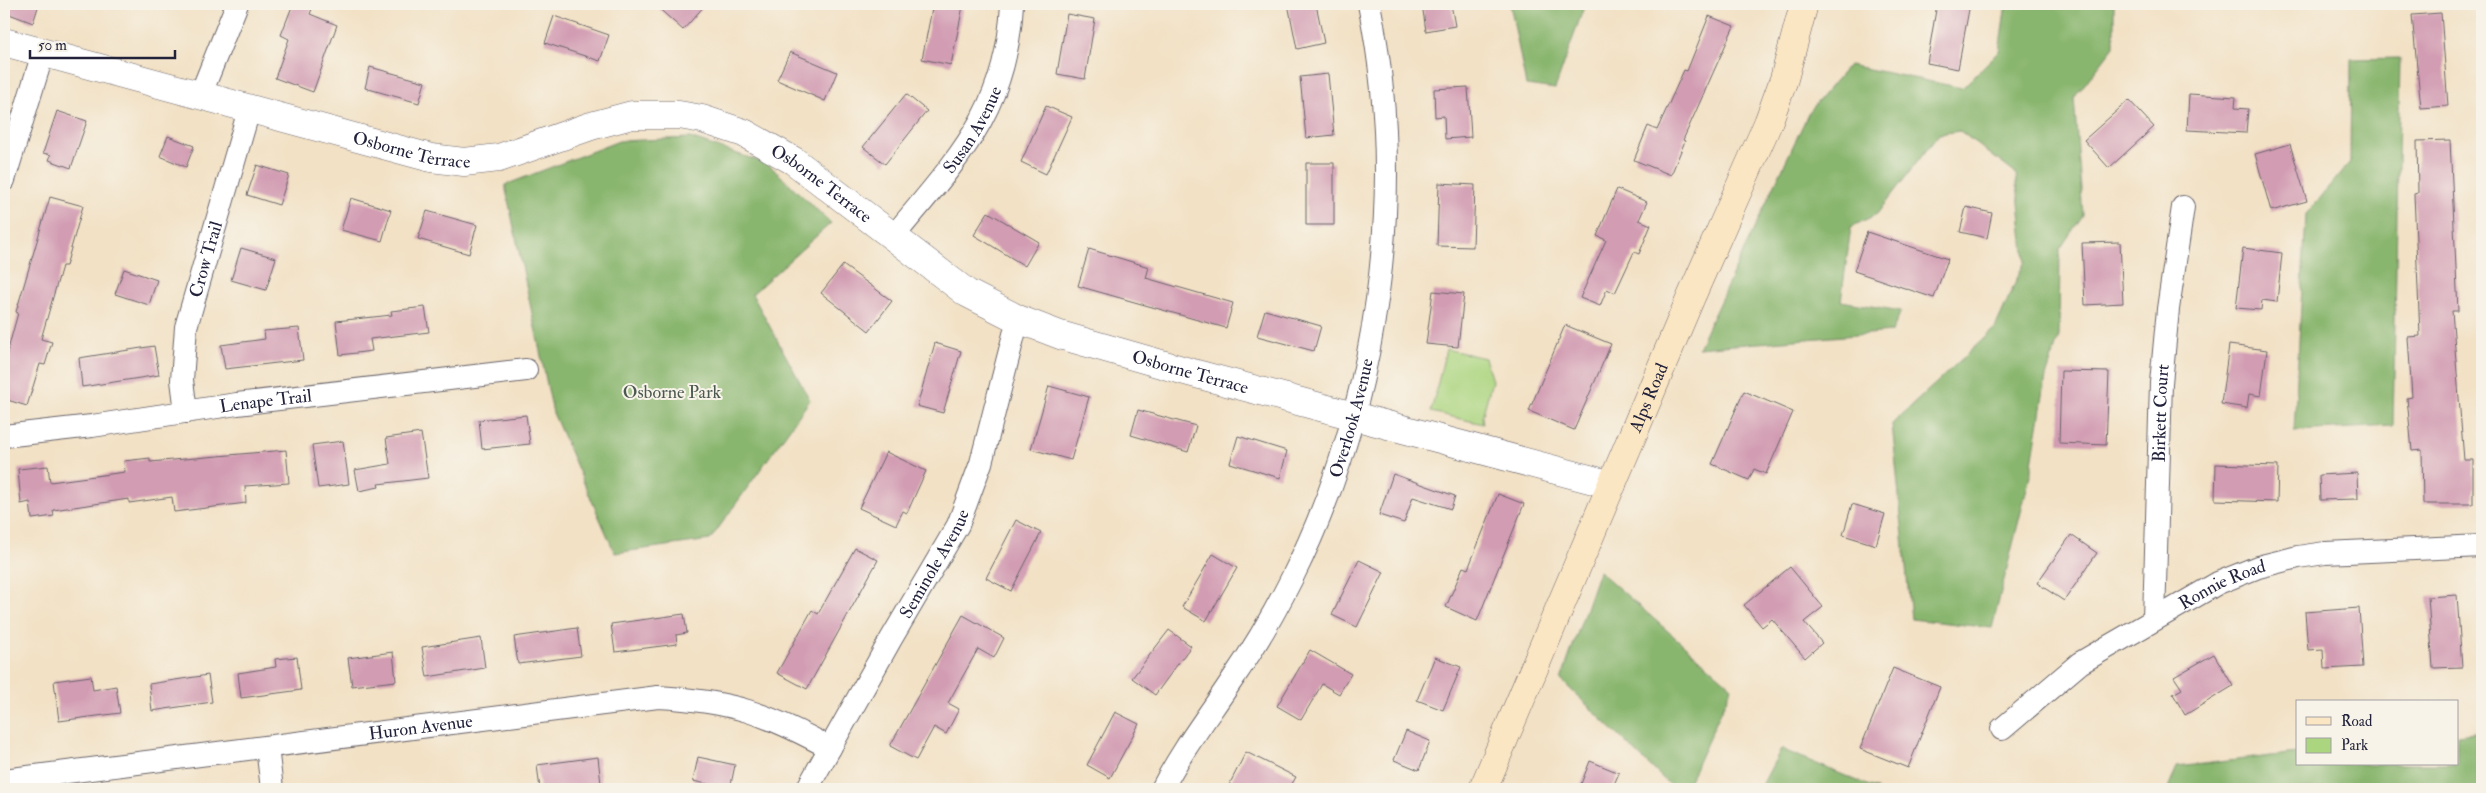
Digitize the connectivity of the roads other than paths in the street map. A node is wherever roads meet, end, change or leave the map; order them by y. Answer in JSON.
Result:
{"nodes":[{"id":1,"x":237,"y":4,"type":"edge"},
{"id":2,"x":1012,"y":4,"type":"edge"},
{"id":3,"x":1369,"y":4,"type":"edge"},
{"id":4,"x":1804,"y":4,"type":"edge"},
{"id":5,"x":4,"y":42,"type":"edge"},
{"id":6,"x":43,"y":53,"type":"junction"},
{"id":7,"x":200,"y":96,"type":"junction"},
{"id":8,"x":248,"y":110,"type":"junction"},
{"id":9,"x":4,"y":180,"type":"edge"},
{"id":10,"x":2183,"y":207,"type":"dead end"},
{"id":11,"x":893,"y":237,"type":"junction"},
{"id":12,"x":1018,"y":319,"type":"junction"},
{"id":13,"x":526,"y":370,"type":"dead end"},
{"id":14,"x":186,"y":412,"type":"junction"},
{"id":15,"x":1353,"y":416,"type":"junction"},
{"id":16,"x":4,"y":436,"type":"edge"},
{"id":17,"x":1612,"y":485,"type":"junction"},
{"id":18,"x":2482,"y":546,"type":"edge"},
{"id":19,"x":2154,"y":619,"type":"junction"},
{"id":20,"x":2002,"y":728,"type":"dead end"},
{"id":21,"x":267,"y":747,"type":"junction"},
{"id":22,"x":830,"y":748,"type":"junction"},
{"id":23,"x":4,"y":780,"type":"edge"},
{"id":24,"x":272,"y":789,"type":"edge"},
{"id":25,"x":807,"y":789,"type":"edge"},
{"id":26,"x":1162,"y":789,"type":"edge"},
{"id":27,"x":1483,"y":789,"type":"edge"}],
"edges":[{"from":1,"to":7,"type":"street"},
{"from":2,"to":11,"type":"street","name":"Susan Avenue"},
{"from":3,"to":15,"type":"street","name":"Overlook Avenue"},
{"from":4,"to":17,"type":"main road","name":"Alps Road"},
{"from":5,"to":6,"type":"street","name":"Osborne Terrace"},
{"from":6,"to":7,"type":"street","name":"Osborne Terrace"},
{"from":6,"to":9,"type":"street"},
{"from":7,"to":8,"type":"street","name":"Osborne Terrace"},
{"from":8,"to":11,"type":"street","name":"Osborne Terrace"},
{"from":8,"to":14,"type":"street","name":"Crow Trail"},
{"from":10,"to":19,"type":"street","name":"Birkett Court"},
{"from":11,"to":12,"type":"street","name":"Osborne Terrace"},
{"from":12,"to":15,"type":"street","name":"Osborne Terrace"},
{"from":12,"to":22,"type":"street","name":"Seminole Avenue"},
{"from":13,"to":14,"type":"street","name":"Lenape Trail"},
{"from":14,"to":16,"type":"street","name":"Lenape Trail"},
{"from":15,"to":17,"type":"street","name":"Osborne Terrace"},
{"from":15,"to":26,"type":"street","name":"Overlook Avenue"},
{"from":17,"to":27,"type":"main road","name":"Alps Road"},
{"from":18,"to":19,"type":"street","name":"Ronnie Road"},
{"from":19,"to":20,"type":"street","name":"Ronnie Road"},
{"from":21,"to":22,"type":"street","name":"Huron Avenue"},
{"from":21,"to":23,"type":"street","name":"Huron Avenue"},
{"from":21,"to":24,"type":"street"},
{"from":22,"to":25,"type":"street","name":"Seminole Avenue"}]}
